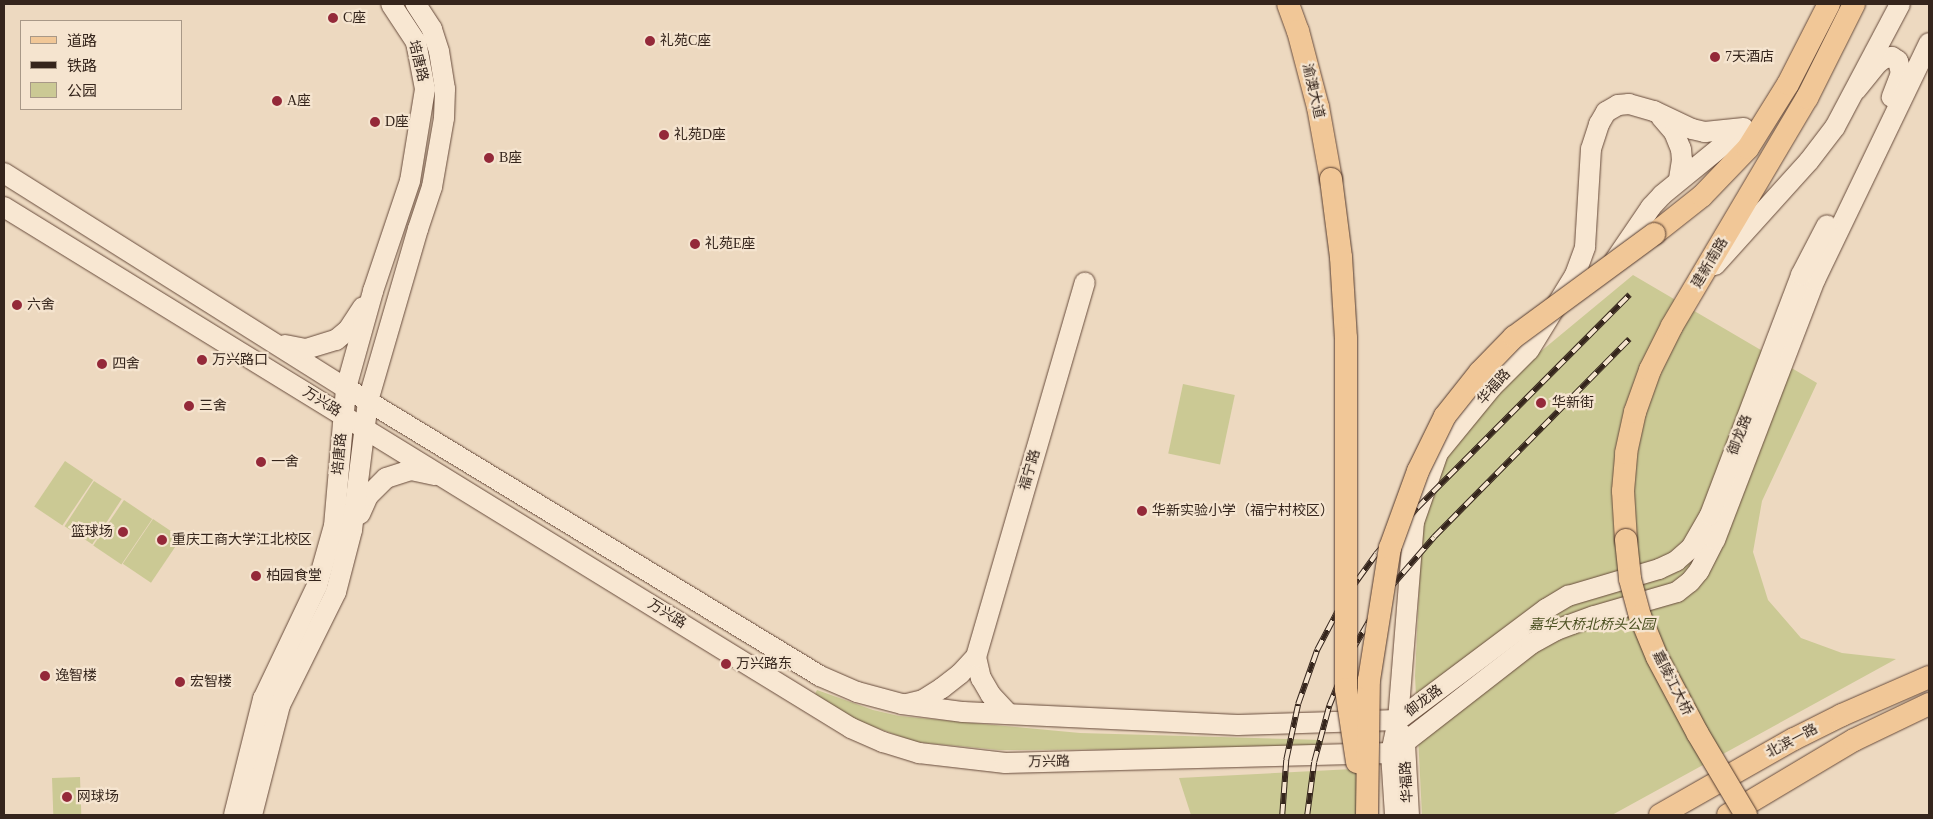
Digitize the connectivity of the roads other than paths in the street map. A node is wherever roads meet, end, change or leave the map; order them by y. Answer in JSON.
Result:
{"nodes":[{"id":1,"x":391,"y":4,"type":"edge"},
{"id":2,"x":416,"y":4,"type":"edge"},
{"id":3,"x":1288,"y":4,"type":"edge"},
{"id":4,"x":1829,"y":4,"type":"edge"},
{"id":5,"x":1854,"y":4,"type":"edge"},
{"id":6,"x":1912,"y":4,"type":"edge"},
{"id":7,"x":1898,"y":10,"type":"edge"},
{"id":8,"x":1929,"y":43,"type":"edge"},
{"id":9,"x":1788,"y":84,"type":"junction"},
{"id":10,"x":1856,"y":90,"type":"junction"},
{"id":11,"x":1654,"y":111,"type":"junction"},
{"id":12,"x":1744,"y":128,"type":"junction"},
{"id":13,"x":4,"y":173,"type":"edge"},
{"id":14,"x":1679,"y":180,"type":"junction"},
{"id":15,"x":4,"y":207,"type":"edge"},
{"id":16,"x":1647,"y":228,"type":"junction"},
{"id":17,"x":1084,"y":283,"type":"dead end"},
{"id":18,"x":1697,"y":285,"type":"junction"},
{"id":19,"x":373,"y":290,"type":"junction"},
{"id":20,"x":272,"y":341,"type":"junction"},
{"id":21,"x":346,"y":388,"type":"junction"},
{"id":22,"x":368,"y":401,"type":"junction"},
{"id":23,"x":344,"y":416,"type":"junction"},
{"id":24,"x":366,"y":428,"type":"junction"},
{"id":25,"x":460,"y":487,"type":"junction"},
{"id":26,"x":352,"y":530,"type":"junction"},
{"id":27,"x":1626,"y":540,"type":"joint"},
{"id":28,"x":976,"y":657,"type":"junction"},
{"id":29,"x":1929,"y":676,"type":"edge"},
{"id":30,"x":902,"y":704,"type":"junction"},
{"id":31,"x":1929,"y":704,"type":"edge"},
{"id":32,"x":1010,"y":714,"type":"junction"},
{"id":33,"x":1398,"y":720,"type":"junction"},
{"id":34,"x":1398,"y":748,"type":"junction"},
{"id":35,"x":234,"y":815,"type":"edge"},
{"id":36,"x":252,"y":815,"type":"edge"},
{"id":37,"x":1365,"y":815,"type":"edge"},
{"id":38,"x":1395,"y":815,"type":"edge"},
{"id":39,"x":1409,"y":815,"type":"edge"},
{"id":40,"x":1660,"y":815,"type":"edge"},
{"id":41,"x":1728,"y":815,"type":"edge"},
{"id":42,"x":1746,"y":815,"type":"edge"}],
"edges":[{"from":1,"to":19,"type":"main road","name":"培唐路"},
{"from":2,"to":22,"type":"main road","name":"培唐路"},
{"from":3,"to":37,"type":"main road","name":"渝澳大道","bridge":true},
{"from":4,"to":9,"type":"main road"},
{"from":5,"to":18,"type":"main road","name":"建新南路"},
{"from":6,"to":7,"type":"main road"},
{"from":7,"to":10,"type":"main road"},
{"from":8,"to":34,"type":"main road","name":"御龙路"},
{"from":9,"to":12,"type":"main road"},
{"from":9,"to":16,"type":"main road"},
{"from":10,"to":18,"type":"main road"},
{"from":10,"to":33,"type":"main road","name":"御龙路"},
{"from":11,"to":12,"type":"main road","name":"华福路"},
{"from":11,"to":14,"type":"main road","name":"华福路"},
{"from":11,"to":33,"type":"main road","name":"华福路"},
{"from":12,"to":14,"type":"main road"},
{"from":13,"to":20,"type":"main road","name":"万兴路"},
{"from":14,"to":16,"type":"main road"},
{"from":15,"to":23,"type":"main road","name":"万兴路"},
{"from":16,"to":37,"type":"main road","bridge":true},
{"from":17,"to":28,"type":"main road","name":"福宁路"},
{"from":18,"to":27,"type":"main road","name":"建新南路"},
{"from":19,"to":20,"type":"main road"},
{"from":19,"to":21,"type":"main road","name":"培唐路"},
{"from":20,"to":21,"type":"main road","name":"万兴路"},
{"from":21,"to":22,"type":"main road","name":"万兴路"},
{"from":21,"to":23,"type":"main road","name":"培唐路"},
{"from":22,"to":24,"type":"main road","name":"培唐路"},
{"from":22,"to":30,"type":"main road","name":"万兴路"},
{"from":23,"to":24,"type":"main road","name":"万兴路"},
{"from":23,"to":35,"type":"main road","name":"培唐路"},
{"from":24,"to":25,"type":"main road","name":"万兴路"},
{"from":24,"to":26,"type":"main road","name":"培唐路"},
{"from":25,"to":26,"type":"main road"},
{"from":25,"to":34,"type":"main road","name":"万兴路"},
{"from":26,"to":36,"type":"main road","name":"培唐路"},
{"from":27,"to":42,"type":"main road","name":"嘉陵江大桥","bridge":true},
{"from":28,"to":30,"type":"main road"},
{"from":28,"to":32,"type":"main road"},
{"from":29,"to":40,"type":"main road","name":"北滨一路"},
{"from":30,"to":32,"type":"main road","name":"万兴路"},
{"from":31,"to":41,"type":"main road"},
{"from":32,"to":33,"type":"main road","name":"万兴路"},
{"from":33,"to":34,"type":"main road","name":"华福路"},
{"from":34,"to":38,"type":"main road","name":"华福路"},
{"from":34,"to":39,"type":"main road","name":"华福路"}]}
